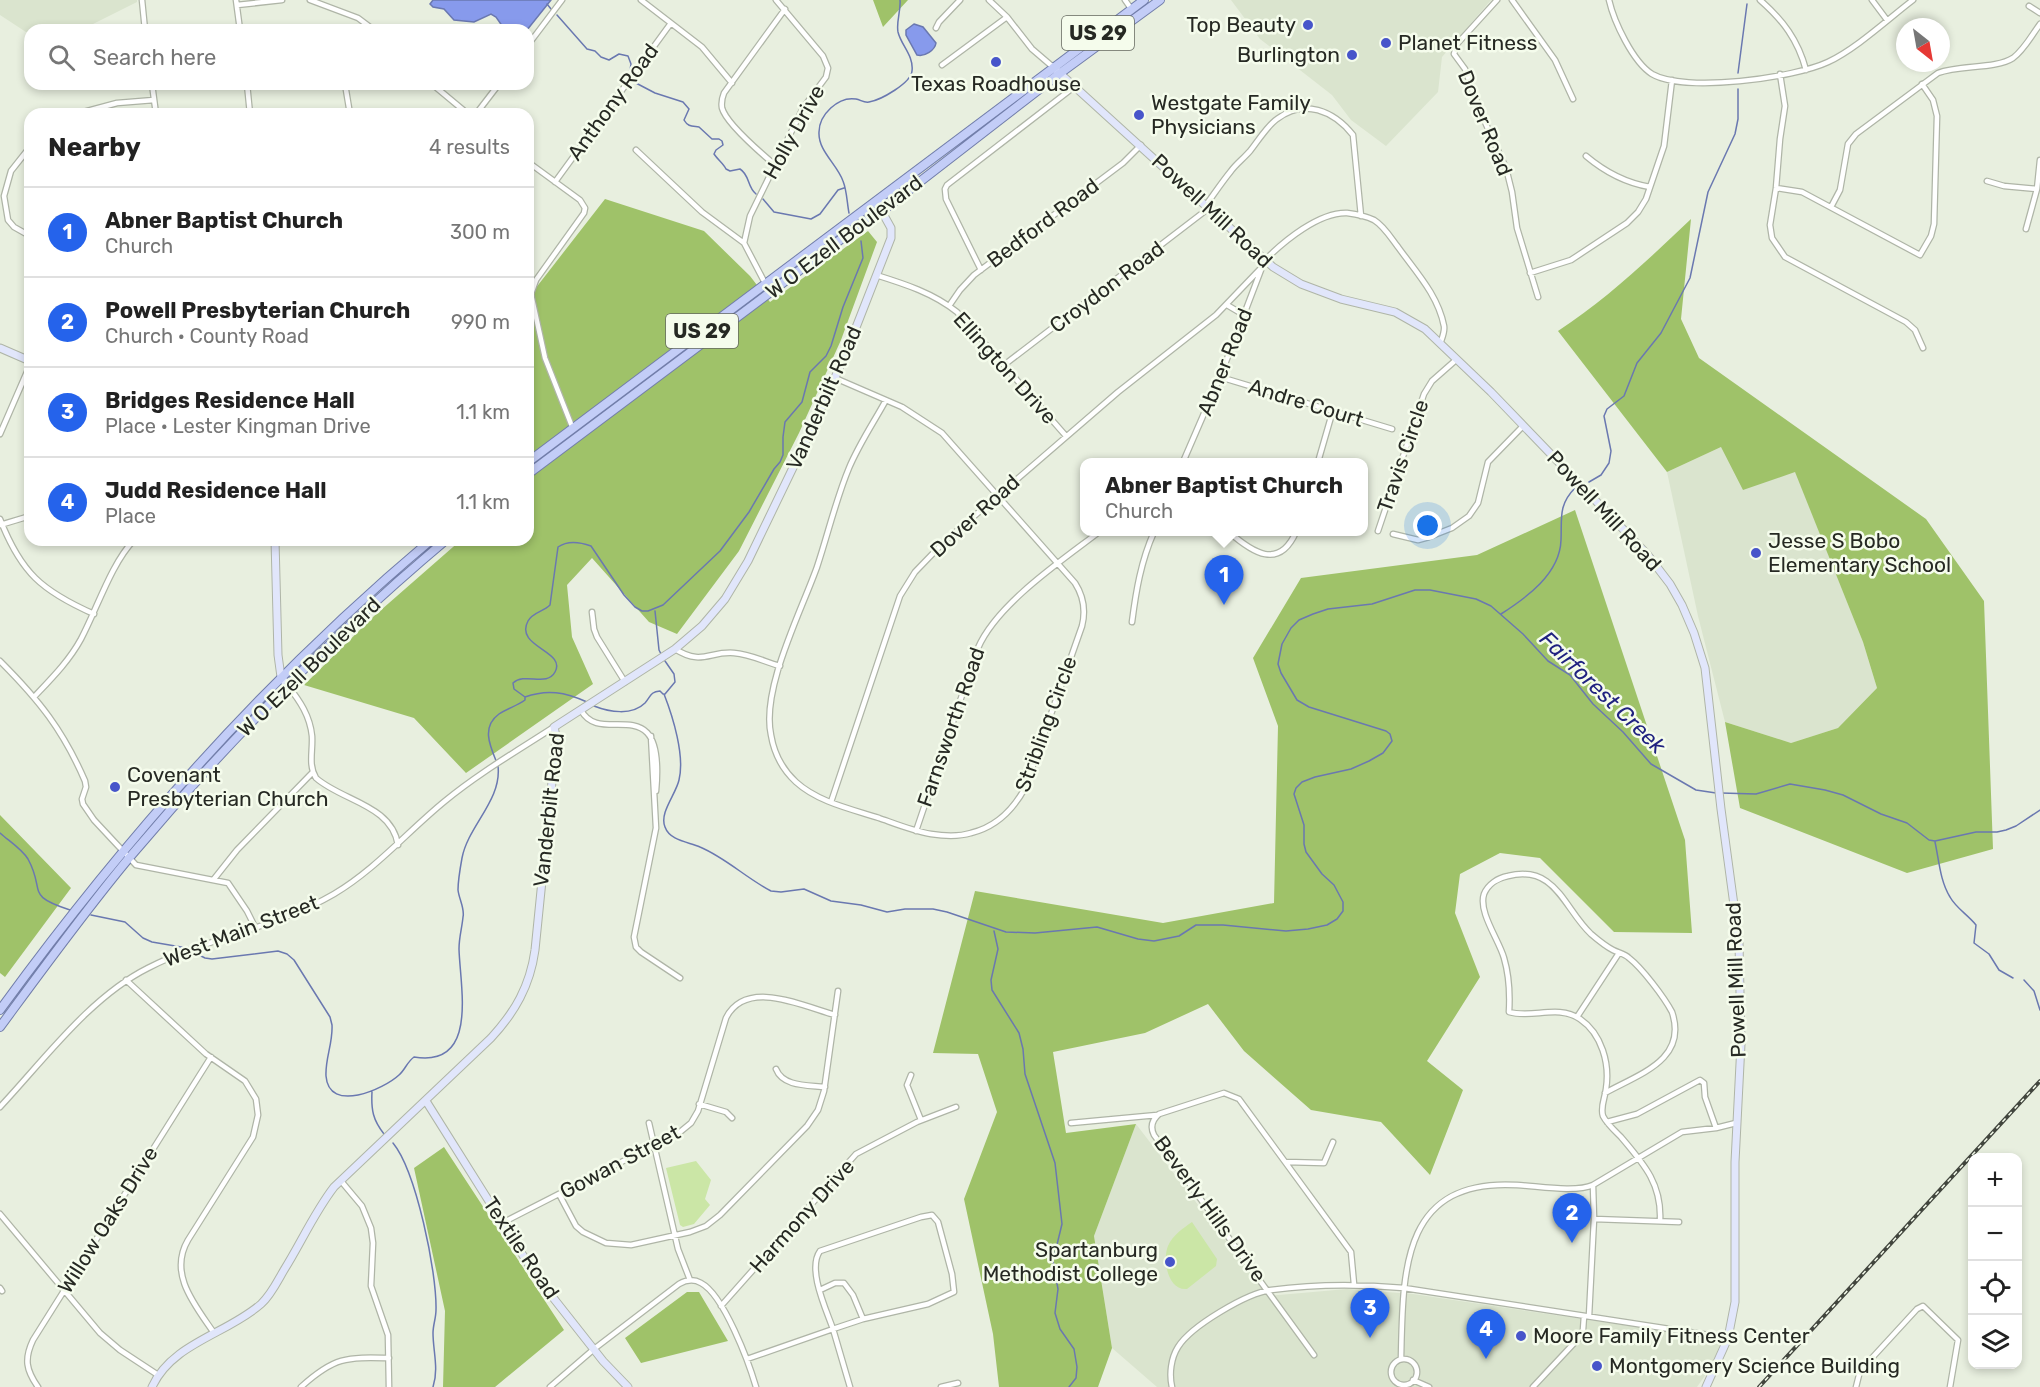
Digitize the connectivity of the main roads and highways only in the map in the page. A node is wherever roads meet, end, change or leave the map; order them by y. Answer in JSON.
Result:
{"nodes":[{"id":1,"x":1144,"y":0,"type":"edge"},
{"id":2,"x":1161,"y":0,"type":"edge"},
{"id":3,"x":534,"y":457,"type":"edge"},
{"id":4,"x":534,"y":469,"type":"edge"},
{"id":5,"x":424,"y":546,"type":"edge"},
{"id":6,"x":439,"y":546,"type":"edge"},
{"id":7,"x":349,"y":613,"type":"junction"},
{"id":8,"x":357,"y":619,"type":"junction"},
{"id":9,"x":9,"y":999,"type":"junction"},
{"id":10,"x":16,"y":1005,"type":"junction"},
{"id":11,"x":0,"y":1010,"type":"edge"},
{"id":12,"x":0,"y":1027,"type":"edge"}],
"edges":[{"from":1,"to":3,"type":"main road","name":"W O Ezell Boulevard","number":"US 29"},
{"from":2,"to":4,"type":"main road","name":"W O Ezell Boulevard","number":"US 29"},
{"from":5,"to":7,"type":"main road","name":"W O Ezell Boulevard"},
{"from":6,"to":8,"type":"main road","name":"W O Ezell Boulevard"},
{"from":7,"to":8,"type":"main road"},
{"from":7,"to":9,"type":"main road","name":"W O Ezell Boulevard"},
{"from":8,"to":10,"type":"main road","name":"W O Ezell Boulevard"},
{"from":9,"to":10,"type":"main road"},
{"from":9,"to":11,"type":"main road","name":"W O Ezell Boulevard"},
{"from":10,"to":12,"type":"main road","name":"W O Ezell Boulevard"}]}
